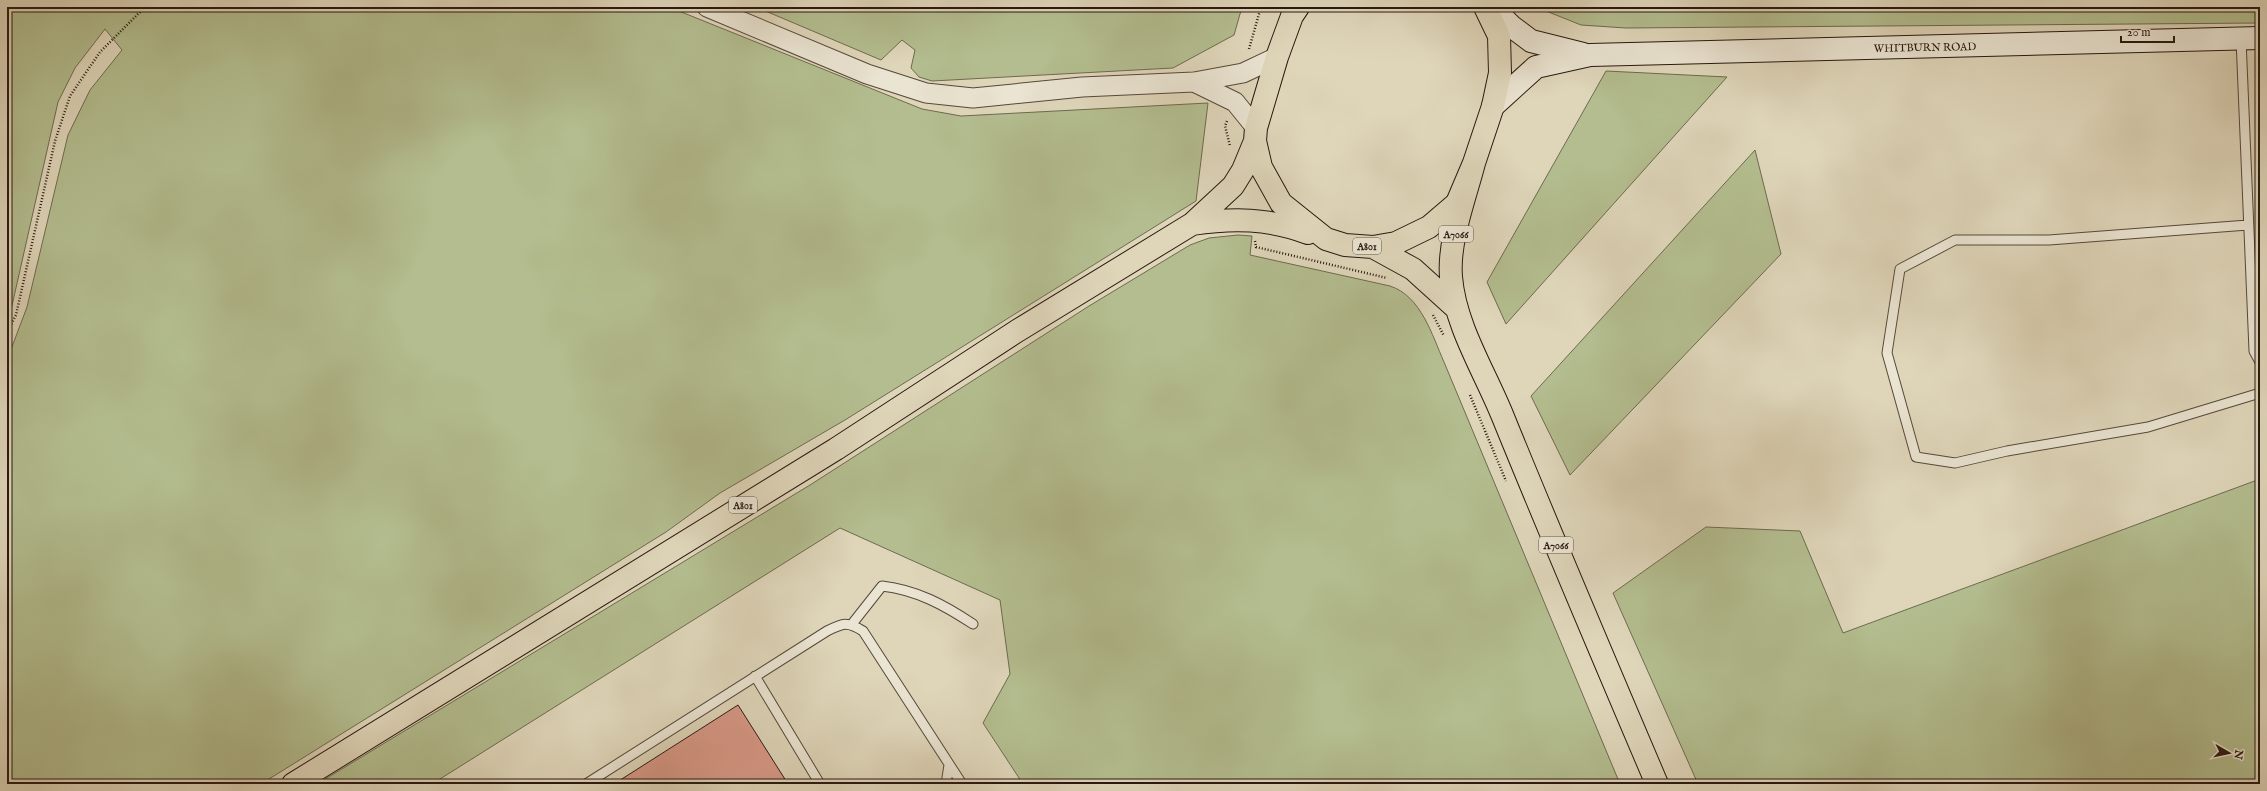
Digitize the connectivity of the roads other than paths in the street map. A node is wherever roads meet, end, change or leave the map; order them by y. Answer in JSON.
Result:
{"nodes":[{"id":1,"x":706,"y":7,"type":"edge"},
{"id":2,"x":1295,"y":7,"type":"edge"},
{"id":3,"x":1298,"y":7,"type":"edge"},
{"id":4,"x":1485,"y":7,"type":"edge"},
{"id":5,"x":1492,"y":7,"type":"edge"},
{"id":6,"x":1285,"y":35,"type":"junction"},
{"id":7,"x":2250,"y":38,"type":"edge"},
{"id":8,"x":1590,"y":55,"type":"junction"},
{"id":9,"x":1277,"y":57,"type":"junction"},
{"id":10,"x":1194,"y":82,"type":"junction"},
{"id":11,"x":1493,"y":106,"type":"junction"},
{"id":12,"x":1255,"y":134,"type":"junction"},
{"id":13,"x":1474,"y":163,"type":"junction"},
{"id":14,"x":1192,"y":224,"type":"junction"},
{"id":15,"x":2248,"y":225,"type":"junction"},
{"id":16,"x":1326,"y":239,"type":"junction"},
{"id":17,"x":1373,"y":247,"type":"junction"},
{"id":18,"x":1455,"y":307,"type":"junction"},
{"id":19,"x":2260,"y":362,"type":"edge"},
{"id":20,"x":2260,"y":393,"type":"edge"},
{"id":21,"x":852,"y":624,"type":"junction"},
{"id":22,"x":973,"y":624,"type":"dead end"},
{"id":23,"x":755,"y":676,"type":"junction"},
{"id":24,"x":949,"y":765,"type":"junction"},
{"id":25,"x":293,"y":784,"type":"edge"},
{"id":26,"x":586,"y":784,"type":"edge"},
{"id":27,"x":820,"y":784,"type":"edge"},
{"id":28,"x":946,"y":784,"type":"edge"},
{"id":29,"x":962,"y":784,"type":"edge"},
{"id":30,"x":1657,"y":784,"type":"edge"}],
"edges":[{"from":1,"to":10,"type":"street"},
{"from":2,"to":6,"type":"main road"},
{"from":3,"to":6,"type":"main road","number":"A801"},
{"from":4,"to":11,"type":"main road","number":"A801"},
{"from":5,"to":8,"type":"main road","name":"WHITBURN ROAD"},
{"from":6,"to":9,"type":"main road","number":"A801"},
{"from":7,"to":8,"type":"main road","name":"WHITBURN ROAD"},
{"from":7,"to":15,"type":"lane"},
{"from":8,"to":11,"type":"main road","name":"WHITBURN ROAD"},
{"from":9,"to":10,"type":"street"},
{"from":9,"to":12,"type":"main road","number":"A801"},
{"from":10,"to":12,"type":"street"},
{"from":11,"to":13,"type":"main road","number":"A801"},
{"from":12,"to":14,"type":"main road","number":"A801"},
{"from":12,"to":16,"type":"main road","number":"A801"},
{"from":13,"to":17,"type":"main road","number":"A801"},
{"from":13,"to":18,"type":"main road","number":"A7066"},
{"from":14,"to":16,"type":"main road","number":"A801"},
{"from":14,"to":25,"type":"main road","number":"A801"},
{"from":15,"to":19,"type":"lane"},
{"from":15,"to":20,"type":"lane"},
{"from":16,"to":17,"type":"main road","number":"A801"},
{"from":17,"to":18,"type":"main road","number":"A7066"},
{"from":18,"to":30,"type":"main road","number":"A7066"},
{"from":21,"to":22,"type":"lane"},
{"from":21,"to":23,"type":"lane"},
{"from":21,"to":24,"type":"lane"},
{"from":23,"to":26,"type":"lane"},
{"from":23,"to":27,"type":"lane"},
{"from":24,"to":28,"type":"lane"},
{"from":24,"to":29,"type":"lane"}]}
